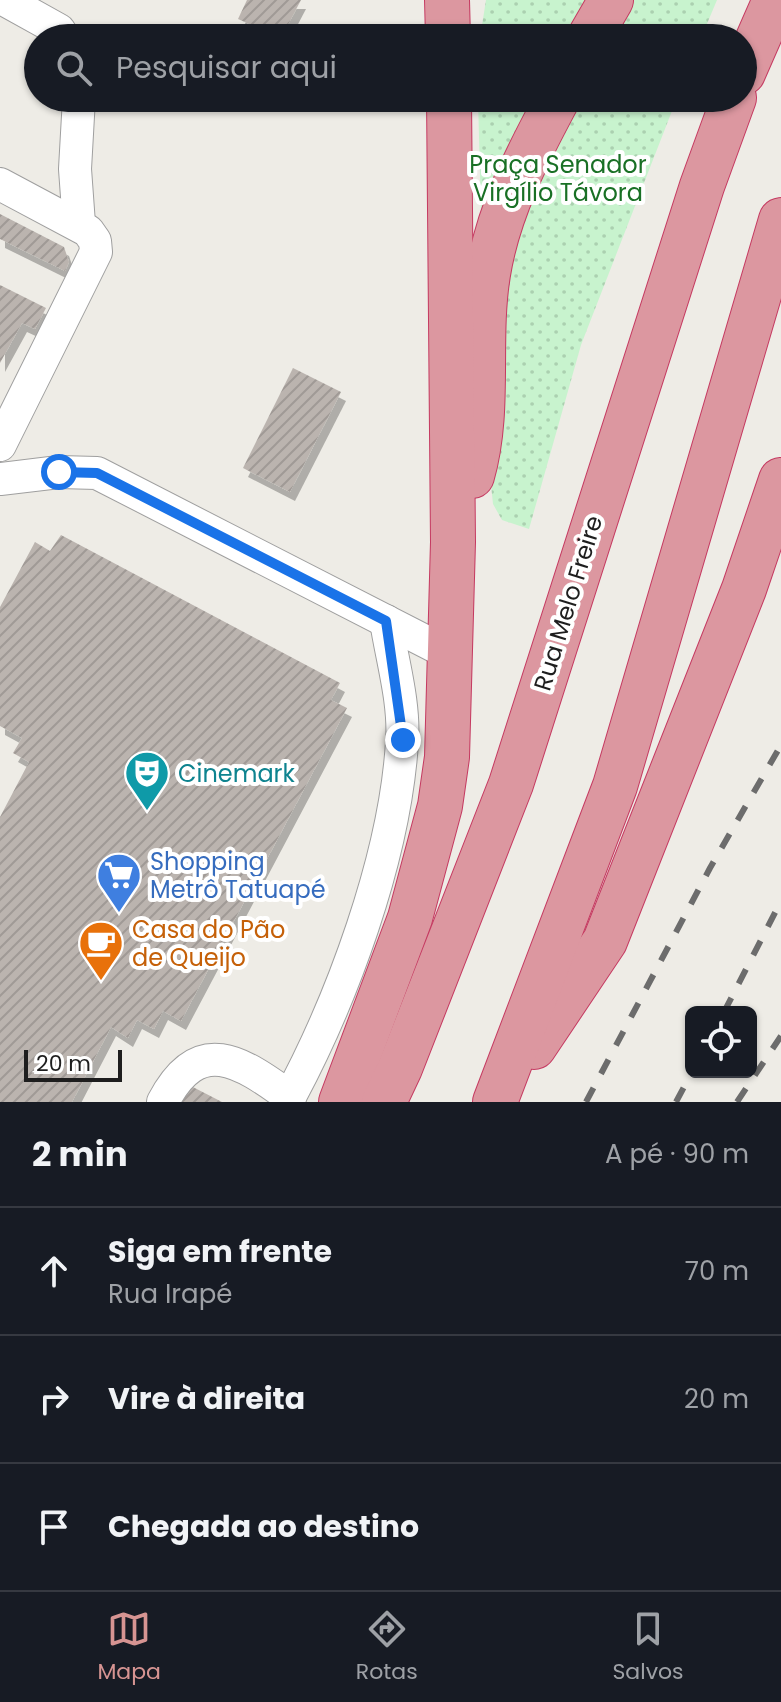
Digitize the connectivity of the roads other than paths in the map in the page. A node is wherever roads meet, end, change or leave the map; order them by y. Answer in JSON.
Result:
{"nodes":[{"id":1,"x":5,"y":0,"type":"edge"},
{"id":2,"x":447,"y":0,"type":"edge"},
{"id":3,"x":611,"y":0,"type":"edge"},
{"id":4,"x":775,"y":0,"type":"edge"},
{"id":5,"x":48,"y":24,"type":"edge"},
{"id":6,"x":448,"y":24,"type":"edge"},
{"id":7,"x":597,"y":24,"type":"edge"},
{"id":8,"x":757,"y":40,"type":"edge"},
{"id":9,"x":78,"y":112,"type":"edge"},
{"id":10,"x":449,"y":112,"type":"edge"},
{"id":11,"x":551,"y":112,"type":"edge"},
{"id":12,"x":729,"y":112,"type":"edge"},
{"id":13,"x":0,"y":184,"type":"edge"},
{"id":14,"x":781,"y":220,"type":"edge"},
{"id":15,"x":79,"y":224,"type":"junction"},
{"id":16,"x":0,"y":445,"type":"edge"},
{"id":17,"x":0,"y":479,"type":"edge"},
{"id":18,"x":781,"y":480,"type":"edge"},
{"id":19,"x":781,"y":540,"type":"edge"},
{"id":20,"x":453,"y":542,"type":"junction"},
{"id":21,"x":744,"y":589,"type":"junction"},
{"id":22,"x":386,"y":621,"type":"junction"},
{"id":23,"x":449,"y":665,"type":"junction"},
{"id":24,"x":403,"y":740,"type":"junction"},
{"id":25,"x":410,"y":918,"type":"junction"},
{"id":26,"x":341,"y":989,"type":"junction"},
{"id":27,"x":289,"y":1100,"type":"edge"},
{"id":28,"x":163,"y":1102,"type":"edge"},
{"id":29,"x":341,"y":1102,"type":"edge"},
{"id":30,"x":384,"y":1102,"type":"edge"},
{"id":31,"x":496,"y":1102,"type":"edge"}],
"edges":[{"from":1,"to":5,"type":"street"},
{"from":2,"to":6,"type":"highway"},
{"from":3,"to":7,"type":"highway"},
{"from":4,"to":8,"type":"highway"},
{"from":9,"to":15,"type":"street"},
{"from":10,"to":20,"type":"highway"},
{"from":11,"to":20,"type":"highway"},
{"from":12,"to":30,"type":"highway","name":"Rua Melo Freire"},
{"from":13,"to":15,"type":"street"},
{"from":14,"to":31,"type":"highway"},
{"from":15,"to":16,"type":"street"},
{"from":17,"to":22,"type":"street"},
{"from":18,"to":21,"type":"highway"},
{"from":19,"to":21,"type":"highway"},
{"from":20,"to":23,"type":"highway"},
{"from":21,"to":31,"type":"highway"},
{"from":22,"to":23,"type":"street"},
{"from":22,"to":24,"type":"street"},
{"from":23,"to":24,"type":"street"},
{"from":23,"to":25,"type":"highway"},
{"from":24,"to":26,"type":"street"},
{"from":25,"to":26,"type":"street"},
{"from":25,"to":29,"type":"highway"},
{"from":26,"to":27,"type":"street"},
{"from":27,"to":28,"type":"street"}]}
